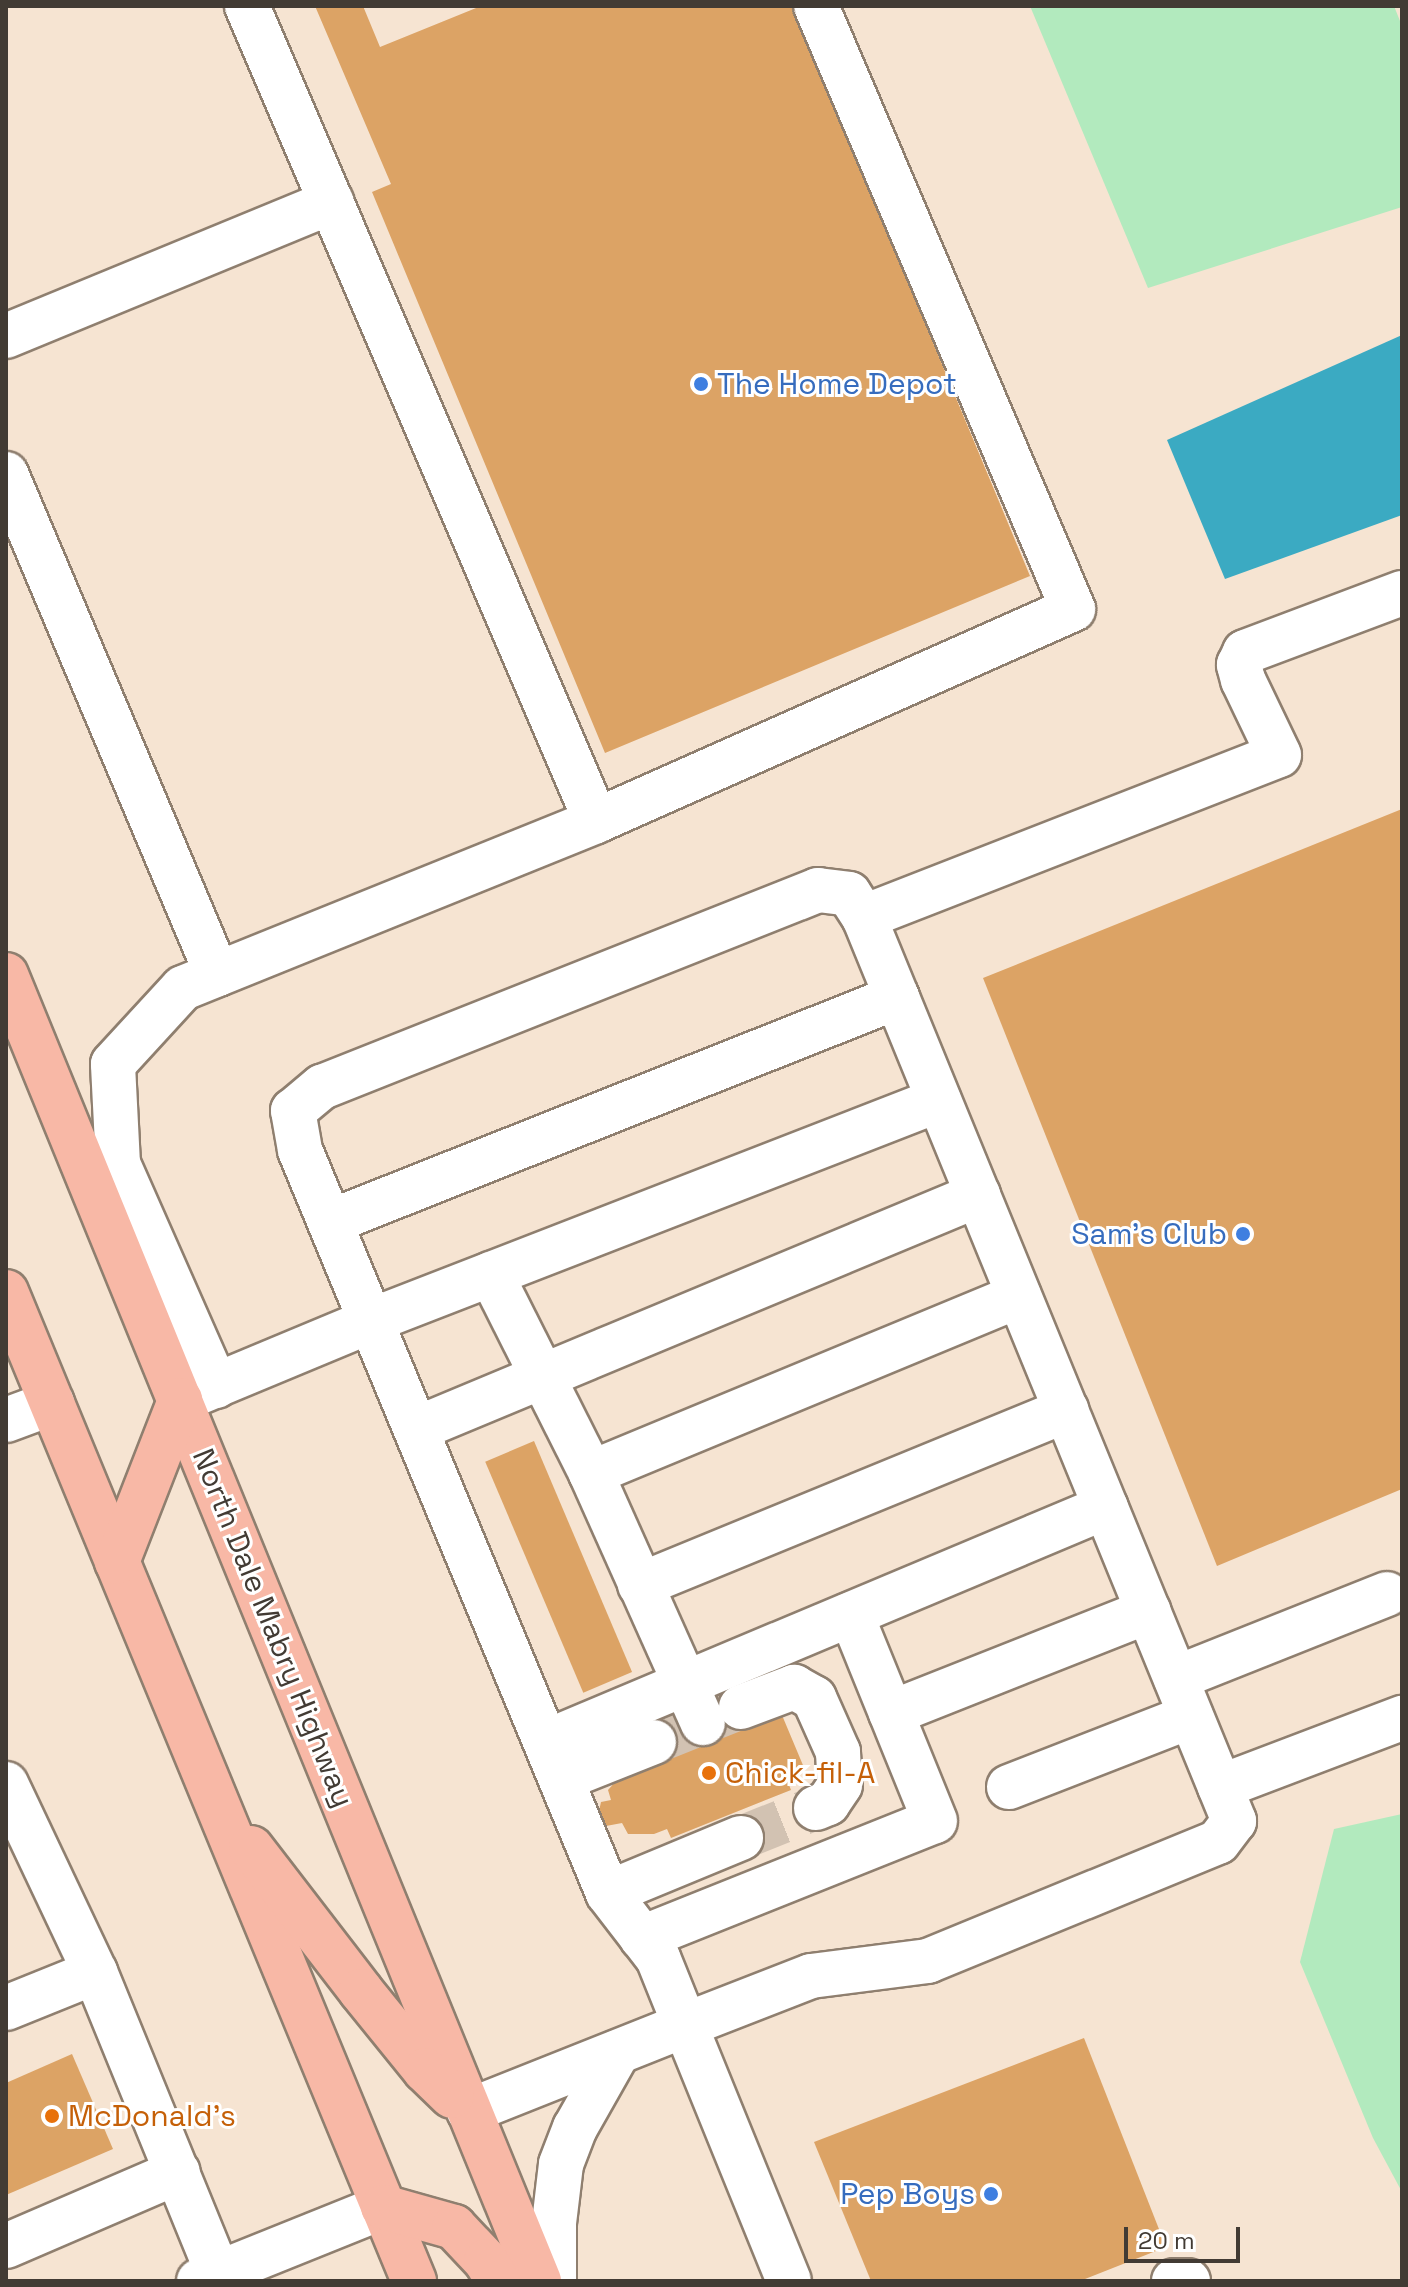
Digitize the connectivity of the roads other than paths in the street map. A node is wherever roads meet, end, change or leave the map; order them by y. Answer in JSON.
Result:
{"nodes":[{"id":1,"x":247,"y":6,"type":"edge"},
{"id":2,"x":816,"y":6,"type":"edge"},
{"id":3,"x":331,"y":202,"type":"junction"},
{"id":4,"x":6,"y":336,"type":"edge"},
{"id":5,"x":6,"y":474,"type":"edge"},
{"id":6,"x":1402,"y":593,"type":"edge"},
{"id":7,"x":596,"y":821,"type":"junction"},
{"id":8,"x":864,"y":917,"type":"junction"},
{"id":9,"x":217,"y":974,"type":"junction"},
{"id":10,"x":6,"y":975,"type":"edge"},
{"id":11,"x":897,"y":997,"type":"junction"},
{"id":12,"x":939,"y":1100,"type":"junction"},
{"id":13,"x":978,"y":1195,"type":"junction"},
{"id":14,"x":330,"y":1222,"type":"junction"},
{"id":15,"x":491,"y":1274,"type":"junction"},
{"id":16,"x":6,"y":1292,"type":"edge"},
{"id":17,"x":1019,"y":1296,"type":"junction"},
{"id":18,"x":370,"y":1321,"type":"junction"},
{"id":19,"x":545,"y":1378,"type":"junction"},
{"id":20,"x":198,"y":1393,"type":"junction"},
{"id":21,"x":52,"y":1403,"type":"junction"},
{"id":22,"x":1066,"y":1410,"type":"junction"},
{"id":23,"x":6,"y":1420,"type":"edge"},
{"id":24,"x":416,"y":1429,"type":"junction"},
{"id":25,"x":591,"y":1473,"type":"junction"},
{"id":26,"x":1106,"y":1507,"type":"junction"},
{"id":27,"x":117,"y":1562,"type":"junction"},
{"id":28,"x":640,"y":1585,"type":"junction"},
{"id":29,"x":1387,"y":1594,"type":"dead end"},
{"id":30,"x":1148,"y":1611,"type":"junction"},
{"id":31,"x":851,"y":1614,"type":"junction"},
{"id":32,"x":684,"y":1684,"type":"junction"},
{"id":33,"x":1184,"y":1697,"type":"junction"},
{"id":34,"x":891,"y":1713,"type":"junction"},
{"id":35,"x":1402,"y":1718,"type":"edge"},
{"id":36,"x":654,"y":1742,"type":"tunnel mouth"},
{"id":37,"x":553,"y":1761,"type":"junction"},
{"id":38,"x":6,"y":1784,"type":"edge"},
{"id":39,"x":1009,"y":1787,"type":"dead end"},
{"id":40,"x":1220,"y":1787,"type":"junction"},
{"id":41,"x":216,"y":1802,"type":"junction"},
{"id":42,"x":816,"y":1808,"type":"tunnel mouth"},
{"id":43,"x":741,"y":1838,"type":"tunnel mouth"},
{"id":44,"x":22,"y":1860,"type":"edge"},
{"id":45,"x":608,"y":1893,"type":"junction"},
{"id":46,"x":642,"y":1938,"type":"junction"},
{"id":47,"x":95,"y":1972,"type":"junction"},
{"id":48,"x":6,"y":2008,"type":"edge"},
{"id":49,"x":685,"y":2025,"type":"junction"},
{"id":50,"x":618,"y":2052,"type":"junction"},
{"id":51,"x":469,"y":2111,"type":"junction"},
{"id":52,"x":160,"y":2179,"type":"junction"},
{"id":53,"x":383,"y":2207,"type":"junction"},
{"id":54,"x":6,"y":2213,"type":"edge"},
{"id":55,"x":6,"y":2246,"type":"edge"},
{"id":56,"x":212,"y":2278,"type":"edge"},
{"id":57,"x":414,"y":2281,"type":"edge"},
{"id":58,"x":498,"y":2281,"type":"edge"},
{"id":59,"x":539,"y":2281,"type":"edge"},
{"id":60,"x":554,"y":2281,"type":"edge"},
{"id":61,"x":789,"y":2281,"type":"edge"},
{"id":62,"x":1174,"y":2281,"type":"edge"},
{"id":63,"x":1188,"y":2281,"type":"edge"}],
"edges":[{"from":1,"to":3,"type":"lane"},
{"from":2,"to":7,"type":"lane"},
{"from":3,"to":4,"type":"lane"},
{"from":3,"to":7,"type":"lane"},
{"from":5,"to":9,"type":"lane"},
{"from":6,"to":8,"type":"lane"},
{"from":7,"to":9,"type":"lane"},
{"from":8,"to":11,"type":"lane"},
{"from":8,"to":14,"type":"lane"},
{"from":9,"to":20,"type":"lane"},
{"from":10,"to":20,"type":"main road","name":"North Dale Mabry Highway"},
{"from":11,"to":12,"type":"lane"},
{"from":11,"to":14,"type":"lane"},
{"from":12,"to":13,"type":"lane"},
{"from":12,"to":15,"type":"lane"},
{"from":13,"to":17,"type":"lane"},
{"from":13,"to":19,"type":"lane"},
{"from":14,"to":18,"type":"lane"},
{"from":15,"to":18,"type":"lane"},
{"from":15,"to":19,"type":"lane"},
{"from":16,"to":21,"type":"main road"},
{"from":17,"to":22,"type":"lane"},
{"from":17,"to":25,"type":"lane"},
{"from":18,"to":20,"type":"lane"},
{"from":18,"to":24,"type":"lane"},
{"from":19,"to":24,"type":"lane"},
{"from":19,"to":25,"type":"lane"},
{"from":20,"to":27,"type":"main road"},
{"from":20,"to":51,"type":"main road","name":"North Dale Mabry Highway"},
{"from":21,"to":23,"type":"lane"},
{"from":21,"to":27,"type":"main road"},
{"from":22,"to":26,"type":"lane"},
{"from":22,"to":28,"type":"lane"},
{"from":24,"to":37,"type":"lane"},
{"from":25,"to":28,"type":"lane"},
{"from":26,"to":30,"type":"lane"},
{"from":26,"to":31,"type":"lane"},
{"from":27,"to":41,"type":"main road"},
{"from":28,"to":32,"type":"lane"},
{"from":29,"to":33,"type":"lane"},
{"from":30,"to":33,"type":"lane"},
{"from":30,"to":34,"type":"lane"},
{"from":31,"to":32,"type":"lane"},
{"from":31,"to":34,"type":"lane"},
{"from":32,"to":37,"type":"lane"},
{"from":32,"to":42,"type":"lane"},
{"from":33,"to":39,"type":"lane"},
{"from":33,"to":40,"type":"lane"},
{"from":34,"to":46,"type":"lane"},
{"from":35,"to":40,"type":"lane"},
{"from":36,"to":37,"type":"lane"},
{"from":37,"to":45,"type":"lane"},
{"from":38,"to":44,"type":"lane"},
{"from":40,"to":49,"type":"lane"},
{"from":41,"to":51,"type":"main road"},
{"from":41,"to":53,"type":"main road"},
{"from":43,"to":45,"type":"lane"},
{"from":44,"to":47,"type":"lane"},
{"from":45,"to":46,"type":"lane"},
{"from":46,"to":49,"type":"lane"},
{"from":47,"to":48,"type":"lane"},
{"from":47,"to":52,"type":"lane"},
{"from":49,"to":50,"type":"lane"},
{"from":49,"to":61,"type":"lane"},
{"from":50,"to":51,"type":"lane"},
{"from":50,"to":60,"type":"lane"},
{"from":51,"to":59,"type":"main road","name":"North Dale Mabry Highway"},
{"from":52,"to":54,"type":"lane"},
{"from":52,"to":55,"type":"lane"},
{"from":52,"to":56,"type":"lane"},
{"from":53,"to":56,"type":"lane"},
{"from":53,"to":57,"type":"main road"},
{"from":53,"to":58,"type":"main road"},
{"from":62,"to":63,"type":"lane"}]}
